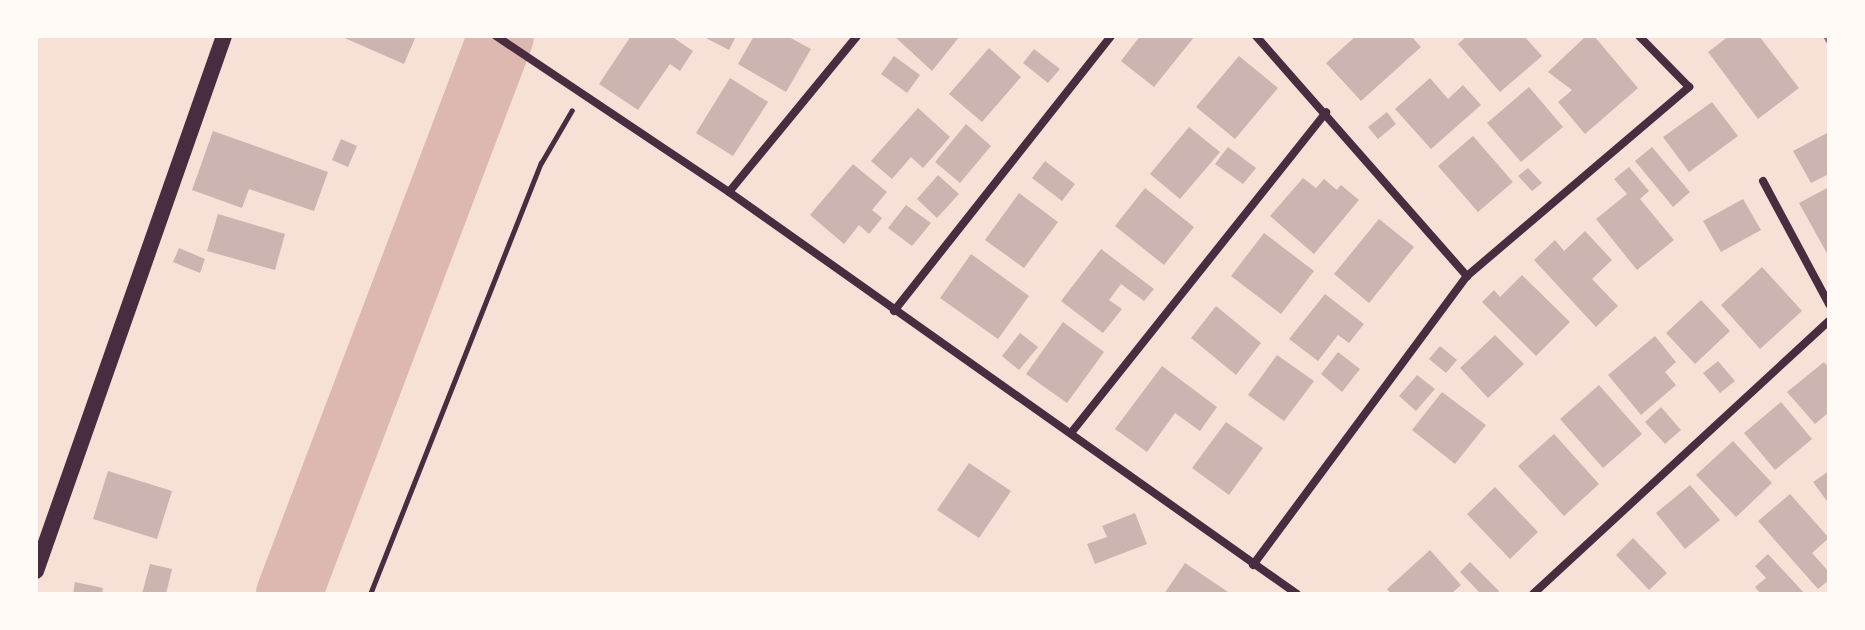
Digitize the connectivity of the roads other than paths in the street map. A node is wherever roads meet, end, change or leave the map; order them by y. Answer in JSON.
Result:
{"nodes":[{"id":1,"x":224,"y":36,"type":"edge"},
{"id":2,"x":496,"y":36,"type":"edge"},
{"id":3,"x":857,"y":36,"type":"edge"},
{"id":4,"x":1111,"y":36,"type":"edge"},
{"id":5,"x":1256,"y":36,"type":"edge"},
{"id":6,"x":1639,"y":36,"type":"edge"},
{"id":7,"x":1326,"y":112,"type":"junction"},
{"id":8,"x":1763,"y":181,"type":"dead end"},
{"id":9,"x":729,"y":192,"type":"junction"},
{"id":10,"x":1467,"y":276,"type":"junction"},
{"id":11,"x":1829,"y":304,"type":"edge"},
{"id":12,"x":894,"y":311,"type":"junction"},
{"id":13,"x":1829,"y":321,"type":"edge"},
{"id":14,"x":1071,"y":433,"type":"junction"},
{"id":15,"x":1253,"y":565,"type":"junction"},
{"id":16,"x":36,"y":571,"type":"edge"},
{"id":17,"x":1297,"y":594,"type":"edge"},
{"id":18,"x":1533,"y":594,"type":"edge"}],
"edges":[{"from":1,"to":16,"type":"main road"},
{"from":2,"to":9,"type":"street"},
{"from":3,"to":9,"type":"street"},
{"from":4,"to":12,"type":"street"},
{"from":5,"to":7,"type":"street"},
{"from":6,"to":10,"type":"street"},
{"from":7,"to":10,"type":"street"},
{"from":7,"to":14,"type":"street"},
{"from":8,"to":11,"type":"street"},
{"from":9,"to":12,"type":"street"},
{"from":10,"to":15,"type":"street"},
{"from":12,"to":14,"type":"street"},
{"from":13,"to":18,"type":"street"},
{"from":14,"to":15,"type":"street"},
{"from":15,"to":17,"type":"street"}]}
